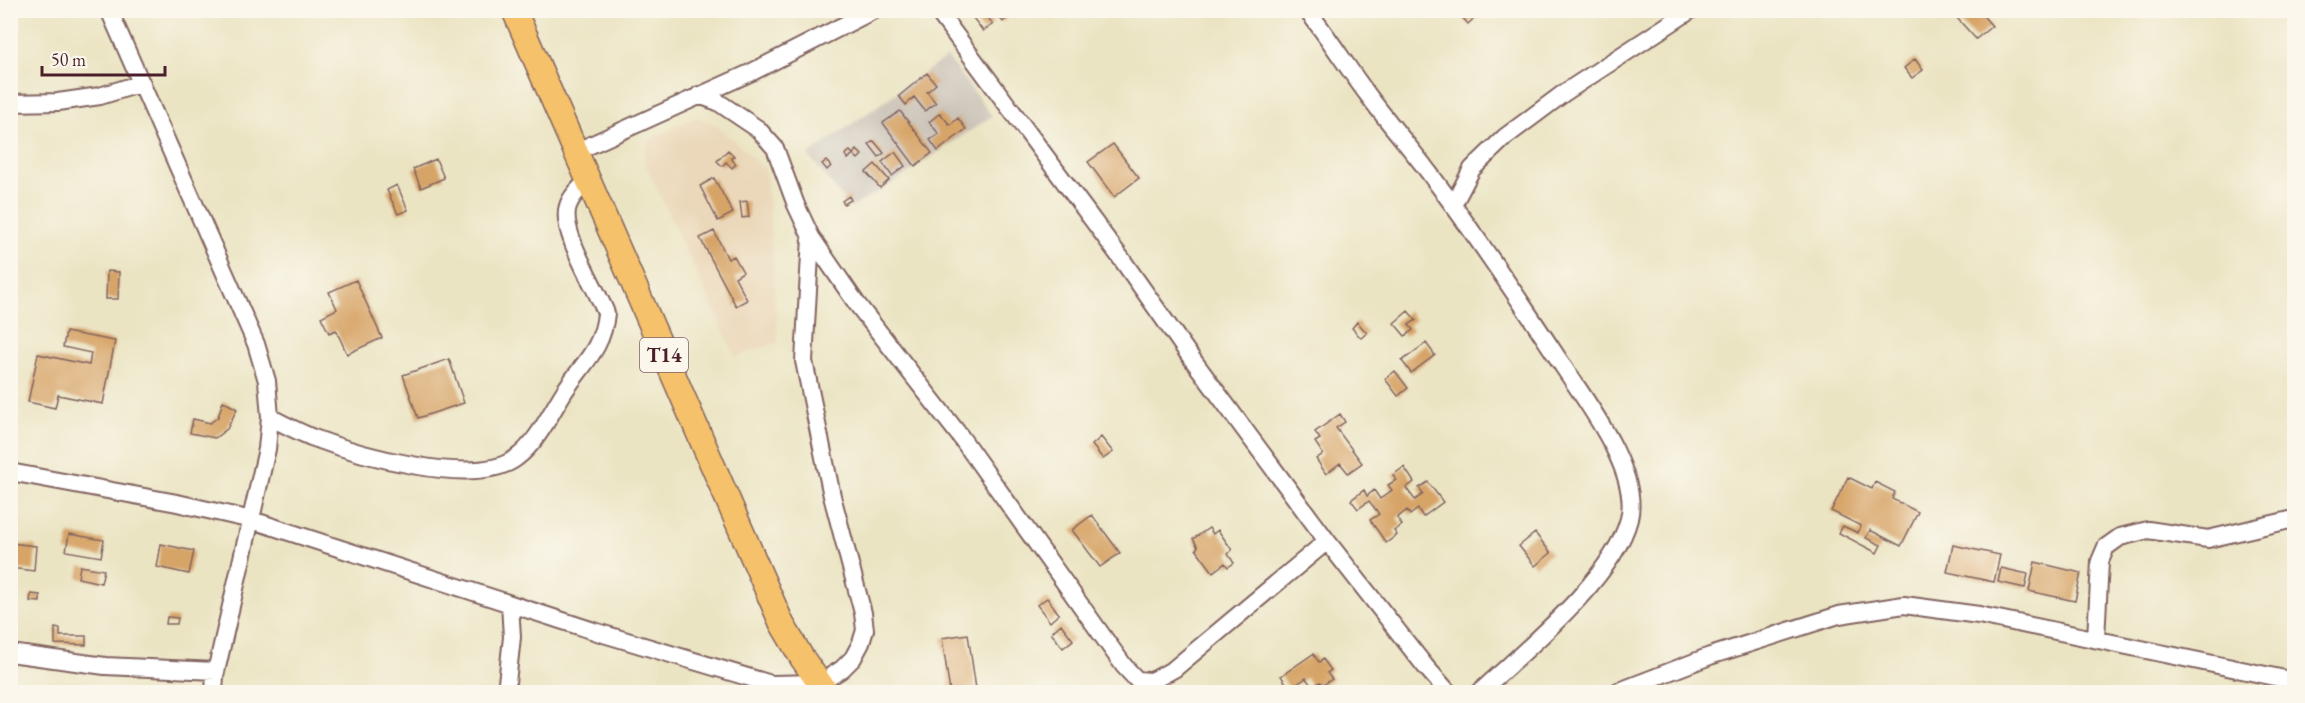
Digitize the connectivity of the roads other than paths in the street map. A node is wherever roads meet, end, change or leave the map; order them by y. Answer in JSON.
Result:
{"nodes":[{"id":1,"x":109,"y":10,"type":"edge"},
{"id":2,"x":514,"y":10,"type":"edge"},
{"id":3,"x":874,"y":10,"type":"edge"},
{"id":4,"x":937,"y":10,"type":"edge"},
{"id":5,"x":1307,"y":10,"type":"edge"},
{"id":6,"x":1691,"y":10,"type":"edge"},
{"id":7,"x":142,"y":83,"type":"junction"},
{"id":8,"x":699,"y":95,"type":"junction"},
{"id":9,"x":10,"y":103,"type":"edge"},
{"id":10,"x":575,"y":152,"type":"junction"},
{"id":11,"x":587,"y":181,"type":"junction"},
{"id":12,"x":1453,"y":205,"type":"junction"},
{"id":13,"x":811,"y":237,"type":"junction"},
{"id":14,"x":270,"y":417,"type":"junction"},
{"id":15,"x":10,"y":472,"type":"edge"},
{"id":16,"x":252,"y":519,"type":"junction"},
{"id":17,"x":2295,"y":519,"type":"edge"},
{"id":18,"x":1327,"y":541,"type":"junction"},
{"id":19,"x":510,"y":604,"type":"junction"},
{"id":20,"x":2096,"y":639,"type":"junction"},
{"id":21,"x":10,"y":653,"type":"edge"},
{"id":22,"x":216,"y":670,"type":"junction"},
{"id":23,"x":2295,"y":681,"type":"edge"},
{"id":24,"x":774,"y":688,"type":"edge"},
{"id":25,"x":823,"y":688,"type":"edge"},
{"id":26,"x":214,"y":693,"type":"edge"},
{"id":27,"x":506,"y":693,"type":"edge"},
{"id":28,"x":1448,"y":693,"type":"edge"},
{"id":29,"x":1480,"y":693,"type":"edge"},
{"id":30,"x":1617,"y":693,"type":"edge"}],
"edges":[{"from":1,"to":7,"type":"street"},
{"from":2,"to":10,"type":"highway","number":"T14"},
{"from":3,"to":8,"type":"street"},
{"from":4,"to":18,"type":"street"},
{"from":5,"to":12,"type":"street"},
{"from":6,"to":12,"type":"street"},
{"from":7,"to":9,"type":"street"},
{"from":7,"to":14,"type":"street"},
{"from":8,"to":10,"type":"street"},
{"from":8,"to":13,"type":"street"},
{"from":10,"to":11,"type":"highway","number":"T14"},
{"from":11,"to":14,"type":"street"},
{"from":11,"to":25,"type":"highway","number":"T14"},
{"from":12,"to":29,"type":"street"},
{"from":13,"to":18,"type":"street"},
{"from":13,"to":25,"type":"street"},
{"from":14,"to":16,"type":"street"},
{"from":15,"to":16,"type":"street"},
{"from":16,"to":19,"type":"street"},
{"from":16,"to":22,"type":"street"},
{"from":17,"to":20,"type":"street"},
{"from":18,"to":28,"type":"street"},
{"from":19,"to":24,"type":"street"},
{"from":19,"to":27,"type":"street"},
{"from":20,"to":23,"type":"street"},
{"from":20,"to":30,"type":"street"},
{"from":21,"to":22,"type":"street"},
{"from":22,"to":26,"type":"street"},
{"from":24,"to":25,"type":"street"}]}
